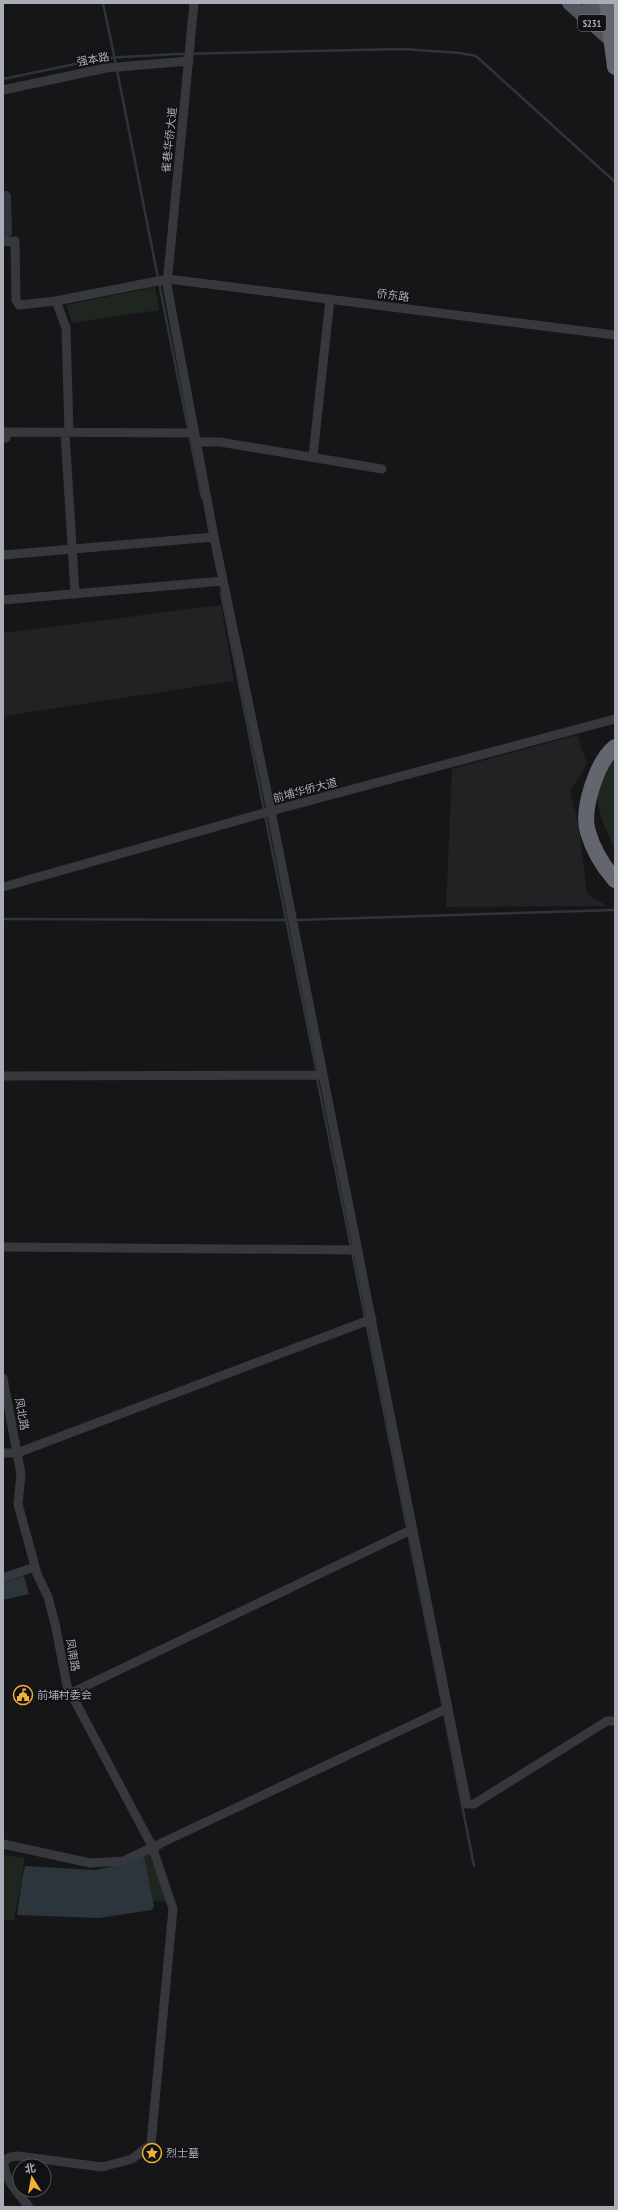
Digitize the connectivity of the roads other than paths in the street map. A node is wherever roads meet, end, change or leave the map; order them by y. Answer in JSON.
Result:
{"nodes":[{"id":1,"x":194,"y":3,"type":"edge"},
{"id":2,"x":569,"y":3,"type":"edge"},
{"id":3,"x":589,"y":3,"type":"edge"},
{"id":4,"x":606,"y":3,"type":"edge"},
{"id":5,"x":615,"y":26,"type":"edge"},
{"id":6,"x":615,"y":44,"type":"edge"},
{"id":7,"x":189,"y":56,"type":"junction"},
{"id":8,"x":615,"y":67,"type":"edge"},
{"id":9,"x":3,"y":90,"type":"edge"},
{"id":10,"x":3,"y":242,"type":"edge"},
{"id":11,"x":162,"y":280,"type":"junction"},
{"id":12,"x":330,"y":299,"type":"junction"},
{"id":13,"x":56,"y":300,"type":"junction"},
{"id":14,"x":615,"y":335,"type":"edge"},
{"id":15,"x":67,"y":433,"type":"junction"},
{"id":16,"x":192,"y":436,"type":"junction"},
{"id":17,"x":3,"y":438,"type":"edge"},
{"id":18,"x":313,"y":456,"type":"junction"},
{"id":19,"x":382,"y":468,"type":"dead end"},
{"id":20,"x":211,"y":538,"type":"junction"},
{"id":21,"x":72,"y":549,"type":"junction"},
{"id":22,"x":3,"y":555,"type":"edge"},
{"id":23,"x":220,"y":581,"type":"junction"},
{"id":24,"x":75,"y":594,"type":"junction"},
{"id":25,"x":3,"y":600,"type":"edge"},
{"id":26,"x":615,"y":719,"type":"edge"},
{"id":27,"x":615,"y":747,"type":"edge"},
{"id":28,"x":267,"y":813,"type":"junction"},
{"id":29,"x":615,"y":880,"type":"edge"},
{"id":30,"x":3,"y":887,"type":"edge"},
{"id":31,"x":319,"y":1075,"type":"junction"},
{"id":32,"x":3,"y":1076,"type":"edge"},
{"id":33,"x":3,"y":1247,"type":"edge"},
{"id":34,"x":354,"y":1250,"type":"junction"},
{"id":35,"x":368,"y":1321,"type":"junction"},
{"id":36,"x":3,"y":1378,"type":"edge"},
{"id":37,"x":3,"y":1453,"type":"edge"},
{"id":38,"x":16,"y":1453,"type":"junction"},
{"id":39,"x":410,"y":1531,"type":"junction"},
{"id":40,"x":35,"y":1567,"type":"junction"},
{"id":41,"x":3,"y":1578,"type":"edge"},
{"id":42,"x":71,"y":1693,"type":"junction"},
{"id":43,"x":445,"y":1709,"type":"junction"},
{"id":44,"x":615,"y":1721,"type":"edge"},
{"id":45,"x":3,"y":1844,"type":"edge"},
{"id":46,"x":152,"y":1846,"type":"junction"},
{"id":47,"x":29,"y":2207,"type":"edge"}],
"edges":[{"from":1,"to":7,"type":"street","name":"雀巷华侨大道"},
{"from":2,"to":6,"type":"main road","number":"S231"},
{"from":3,"to":5,"type":"main road","number":"S231"},
{"from":4,"to":8,"type":"highway","bridge":true},
{"from":7,"to":9,"type":"street","name":"强本路"},
{"from":7,"to":11,"type":"street","name":"雀巷华侨大道"},
{"from":10,"to":13,"type":"street","name":"侨东路"},
{"from":11,"to":12,"type":"street","name":"侨东路"},
{"from":11,"to":13,"type":"street","name":"侨东路"},
{"from":11,"to":16,"type":"street","name":"雀巷华侨大道"},
{"from":12,"to":14,"type":"street","name":"侨东路"},
{"from":12,"to":18,"type":"street"},
{"from":13,"to":15,"type":"street"},
{"from":15,"to":16,"type":"street"},
{"from":15,"to":17,"type":"street"},
{"from":15,"to":21,"type":"street"},
{"from":16,"to":18,"type":"street"},
{"from":16,"to":20,"type":"street","name":"雀巷华侨大道"},
{"from":18,"to":19,"type":"street"},
{"from":20,"to":21,"type":"street"},
{"from":20,"to":23,"type":"street","name":"雀巷华侨大道"},
{"from":21,"to":22,"type":"street"},
{"from":21,"to":24,"type":"street"},
{"from":23,"to":24,"type":"street"},
{"from":23,"to":28,"type":"street","name":"雀巷华侨大道"},
{"from":24,"to":25,"type":"street"},
{"from":26,"to":28,"type":"street","name":"前埔华侨大道"},
{"from":27,"to":29,"type":"highway"},
{"from":28,"to":30,"type":"street","name":"前埔华侨大道"},
{"from":28,"to":31,"type":"street","name":"雀巷华侨大道"},
{"from":31,"to":32,"type":"street"},
{"from":31,"to":34,"type":"street","name":"雀巷华侨大道"},
{"from":33,"to":34,"type":"street"},
{"from":34,"to":35,"type":"street","name":"雀巷华侨大道"},
{"from":35,"to":38,"type":"street"},
{"from":35,"to":39,"type":"street","name":"雀巷华侨大道"},
{"from":36,"to":38,"type":"street","name":"凤北路"},
{"from":37,"to":38,"type":"street"},
{"from":38,"to":40,"type":"street","name":"凤南路"},
{"from":39,"to":42,"type":"street"},
{"from":39,"to":43,"type":"street","name":"雀巷华侨大道"},
{"from":40,"to":41,"type":"street"},
{"from":40,"to":42,"type":"street","name":"凤南路"},
{"from":42,"to":46,"type":"street","name":"凤南路"},
{"from":43,"to":44,"type":"street","name":"雀巷华侨大道"},
{"from":43,"to":46,"type":"street"},
{"from":45,"to":46,"type":"street"},
{"from":46,"to":47,"type":"street","name":"凤南路"}]}
